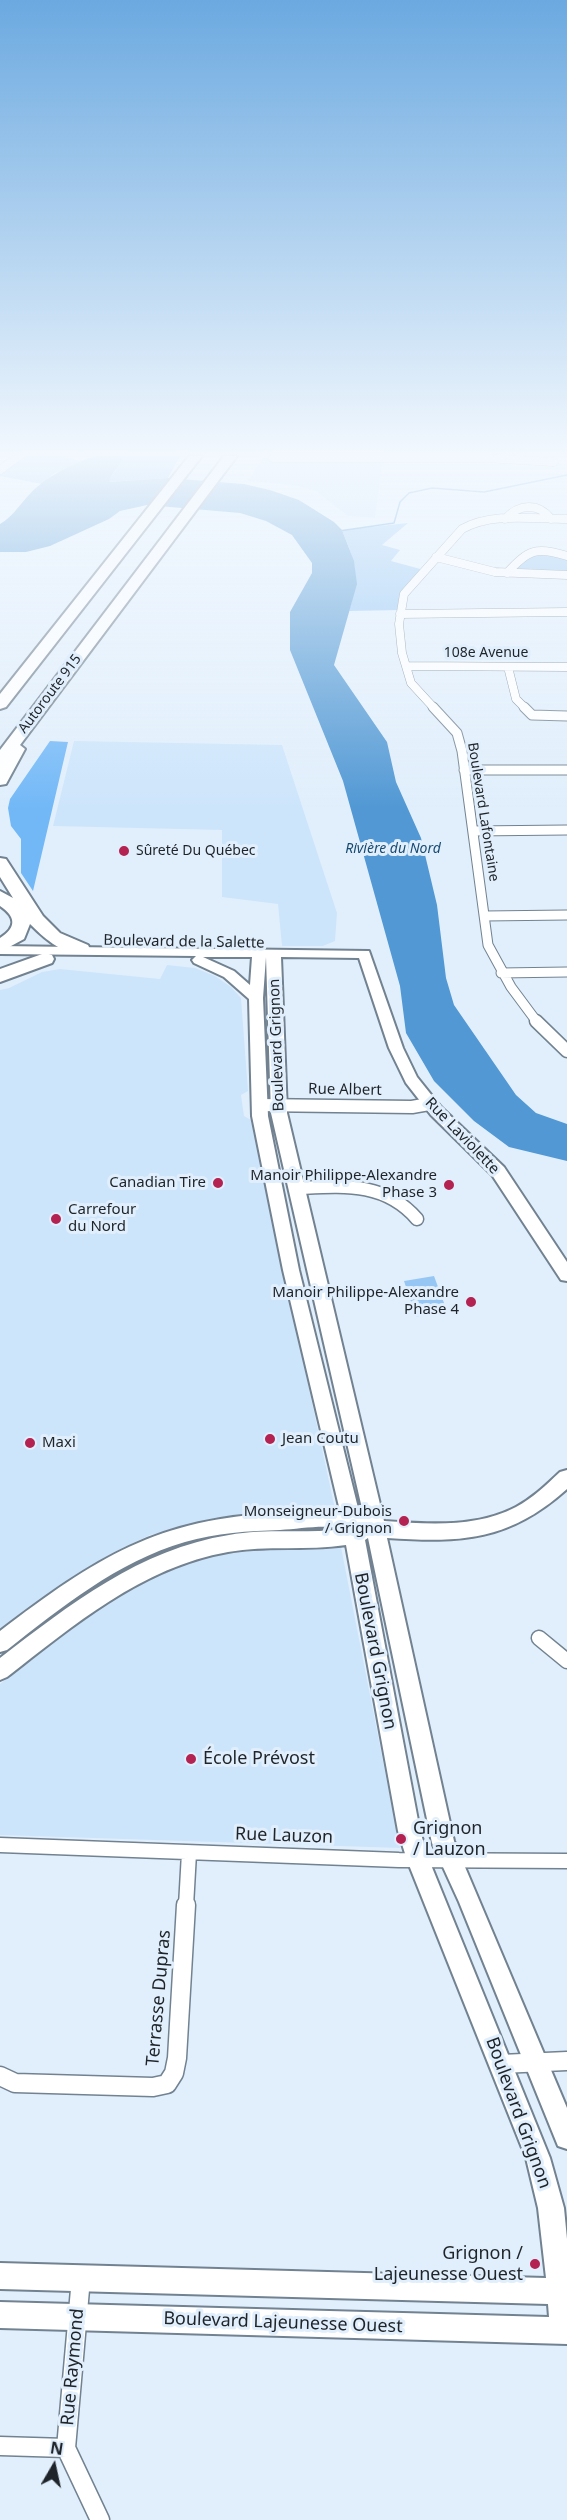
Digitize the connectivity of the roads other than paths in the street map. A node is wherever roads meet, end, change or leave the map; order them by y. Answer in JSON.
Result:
{"nodes":[{"id":1,"x":103,"y":574,"type":"edge"},
{"id":2,"x":142,"y":574,"type":"edge"},
{"id":3,"x":421,"y":574,"type":"edge"},
{"id":4,"x":525,"y":574,"type":"edge"},
{"id":5,"x":567,"y":575,"type":"edge"},
{"id":6,"x":567,"y":612,"type":"edge"},
{"id":7,"x":400,"y":614,"type":"junction"},
{"id":8,"x":406,"y":666,"type":"junction"},
{"id":9,"x":508,"y":667,"type":"junction"},
{"id":10,"x":567,"y":667,"type":"edge"},
{"id":11,"x":0,"y":704,"type":"edge"},
{"id":12,"x":42,"y":706,"type":"junction"},
{"id":13,"x":567,"y":716,"type":"edge"},
{"id":14,"x":0,"y":761,"type":"edge"},
{"id":15,"x":464,"y":770,"type":"junction"},
{"id":16,"x":567,"y":770,"type":"edge"},
{"id":17,"x":0,"y":780,"type":"edge"},
{"id":18,"x":567,"y":830,"type":"edge"},
{"id":19,"x":473,"y":831,"type":"junction"},
{"id":20,"x":0,"y":863,"type":"edge"},
{"id":21,"x":0,"y":897,"type":"edge"},
{"id":22,"x":567,"y":915,"type":"edge"},
{"id":23,"x":485,"y":916,"type":"junction"},
{"id":24,"x":36,"y":920,"type":"junction"},
{"id":25,"x":81,"y":949,"type":"junction"},
{"id":26,"x":274,"y":956,"type":"junction"},
{"id":27,"x":4,"y":957,"type":"edge"},
{"id":28,"x":259,"y":957,"type":"junction"},
{"id":29,"x":366,"y":957,"type":"joint"},
{"id":30,"x":45,"y":959,"type":"joint"},
{"id":31,"x":199,"y":960,"type":"junction"},
{"id":32,"x":567,"y":972,"type":"edge"},
{"id":33,"x":501,"y":973,"type":"junction"},
{"id":34,"x":256,"y":998,"type":"junction"},
{"id":35,"x":567,"y":1051,"type":"edge"},
{"id":36,"x":279,"y":1104,"type":"junction"},
{"id":37,"x":429,"y":1104,"type":"junction"},
{"id":38,"x":259,"y":1105,"type":"junction"},
{"id":39,"x":298,"y":1188,"type":"junction"},
{"id":40,"x":417,"y":1219,"type":"dead end"},
{"id":41,"x":567,"y":1275,"type":"edge"},
{"id":42,"x":567,"y":1478,"type":"edge"},
{"id":43,"x":352,"y":1528,"type":"junction"},
{"id":44,"x":376,"y":1529,"type":"junction"},
{"id":45,"x":539,"y":1638,"type":"dead end"},
{"id":46,"x":0,"y":1644,"type":"edge"},
{"id":47,"x":567,"y":1661,"type":"edge"},
{"id":48,"x":0,"y":1670,"type":"edge"},
{"id":49,"x":0,"y":1845,"type":"edge"},
{"id":50,"x":189,"y":1853,"type":"junction"},
{"id":51,"x":418,"y":1860,"type":"junction"},
{"id":52,"x":450,"y":1860,"type":"junction"},
{"id":53,"x":567,"y":1861,"type":"edge"},
{"id":54,"x":567,"y":2061,"type":"edge"},
{"id":55,"x":537,"y":2062,"type":"junction"},
{"id":56,"x":501,"y":2064,"type":"junction"},
{"id":57,"x":0,"y":2076,"type":"edge"},
{"id":58,"x":567,"y":2137,"type":"edge"},
{"id":59,"x":0,"y":2276,"type":"edge"},
{"id":60,"x":81,"y":2278,"type":"junction"},
{"id":61,"x":563,"y":2291,"type":"edge"},
{"id":62,"x":0,"y":2315,"type":"edge"},
{"id":63,"x":77,"y":2318,"type":"junction"},
{"id":64,"x":565,"y":2331,"type":"edge"},
{"id":65,"x":0,"y":2446,"type":"edge"},
{"id":66,"x":66,"y":2448,"type":"junction"},
{"id":67,"x":100,"y":2520,"type":"edge"}],
"edges":[{"from":1,"to":11,"type":"highway"},
{"from":2,"to":12,"type":"highway","name":"Autoroute 915"},
{"from":3,"to":7,"type":"street","name":"Boulevard Lafontaine"},
{"from":4,"to":5,"type":"street"},
{"from":6,"to":7,"type":"street"},
{"from":7,"to":8,"type":"street","name":"Boulevard Lafontaine"},
{"from":8,"to":9,"type":"street","name":"108e Avenue"},
{"from":8,"to":15,"type":"street","name":"Boulevard Lafontaine"},
{"from":9,"to":10,"type":"street","name":"108e Avenue"},
{"from":9,"to":13,"type":"street"},
{"from":12,"to":14,"type":"highway","name":"Autoroute 915"},
{"from":12,"to":17,"type":"highway"},
{"from":15,"to":16,"type":"street"},
{"from":15,"to":19,"type":"street","name":"Boulevard Lafontaine"},
{"from":18,"to":19,"type":"street"},
{"from":19,"to":23,"type":"street","name":"Boulevard Lafontaine"},
{"from":20,"to":24,"type":"highway"},
{"from":21,"to":27,"type":"highway"},
{"from":22,"to":23,"type":"street"},
{"from":23,"to":33,"type":"street","name":"Boulevard Lafontaine"},
{"from":24,"to":25,"type":"highway"},
{"from":24,"to":27,"type":"highway"},
{"from":25,"to":27,"type":"street","name":"Boulevard de la Salette"},
{"from":25,"to":28,"type":"street","name":"Boulevard de la Salette"},
{"from":26,"to":28,"type":"street","name":"Boulevard de la Salette"},
{"from":26,"to":29,"type":"street","name":"Boulevard de la Salette"},
{"from":26,"to":36,"type":"street","name":"Boulevard Grignon"},
{"from":27,"to":30,"type":"highway"},
{"from":28,"to":31,"type":"street","name":"Boulevard de la Salette"},
{"from":28,"to":34,"type":"street","name":"Boulevard Grignon"},
{"from":29,"to":37,"type":"street","name":"Rue Laviolette"},
{"from":30,"to":31,"type":"street","name":"Boulevard de la Salette"},
{"from":31,"to":34,"type":"street"},
{"from":32,"to":33,"type":"street"},
{"from":33,"to":35,"type":"street","name":"Boulevard Lafontaine"},
{"from":34,"to":38,"type":"street","name":"Boulevard Grignon"},
{"from":36,"to":37,"type":"street","name":"Rue Albert"},
{"from":36,"to":38,"type":"street","name":"Rue Albert"},
{"from":36,"to":39,"type":"street","name":"Boulevard Grignon"},
{"from":37,"to":41,"type":"street","name":"Rue Laviolette"},
{"from":38,"to":43,"type":"street","name":"Boulevard Grignon"},
{"from":39,"to":40,"type":"street"},
{"from":39,"to":44,"type":"street","name":"Boulevard Grignon"},
{"from":42,"to":44,"type":"street"},
{"from":43,"to":44,"type":"street"},
{"from":43,"to":46,"type":"street"},
{"from":43,"to":48,"type":"street"},
{"from":43,"to":51,"type":"street","name":"Boulevard Grignon"},
{"from":44,"to":52,"type":"street","name":"Boulevard Grignon"},
{"from":45,"to":47,"type":"street"},
{"from":49,"to":50,"type":"street","name":"Rue Lauzon"},
{"from":50,"to":51,"type":"street","name":"Rue Lauzon"},
{"from":50,"to":57,"type":"street","name":"Terrasse Dupras"},
{"from":51,"to":52,"type":"street","name":"Rue Lauzon"},
{"from":51,"to":56,"type":"street","name":"Boulevard Grignon"},
{"from":52,"to":53,"type":"street","name":"Rue Lauzon"},
{"from":52,"to":55,"type":"street","name":"Boulevard Grignon"},
{"from":54,"to":55,"type":"street"},
{"from":55,"to":56,"type":"street"},
{"from":55,"to":58,"type":"street","name":"Boulevard Grignon"},
{"from":56,"to":61,"type":"street","name":"Boulevard Grignon"},
{"from":59,"to":60,"type":"street"},
{"from":60,"to":61,"type":"street"},
{"from":60,"to":63,"type":"street","name":"Rue Raymond"},
{"from":61,"to":64,"type":"street","name":"Boulevard Grignon"},
{"from":62,"to":63,"type":"street","name":"Boulevard Lajeunesse Ouest"},
{"from":63,"to":64,"type":"street","name":"Boulevard Lajeunesse Ouest"},
{"from":63,"to":66,"type":"street","name":"Rue Raymond"},
{"from":65,"to":66,"type":"street"},
{"from":66,"to":67,"type":"street"}]}
